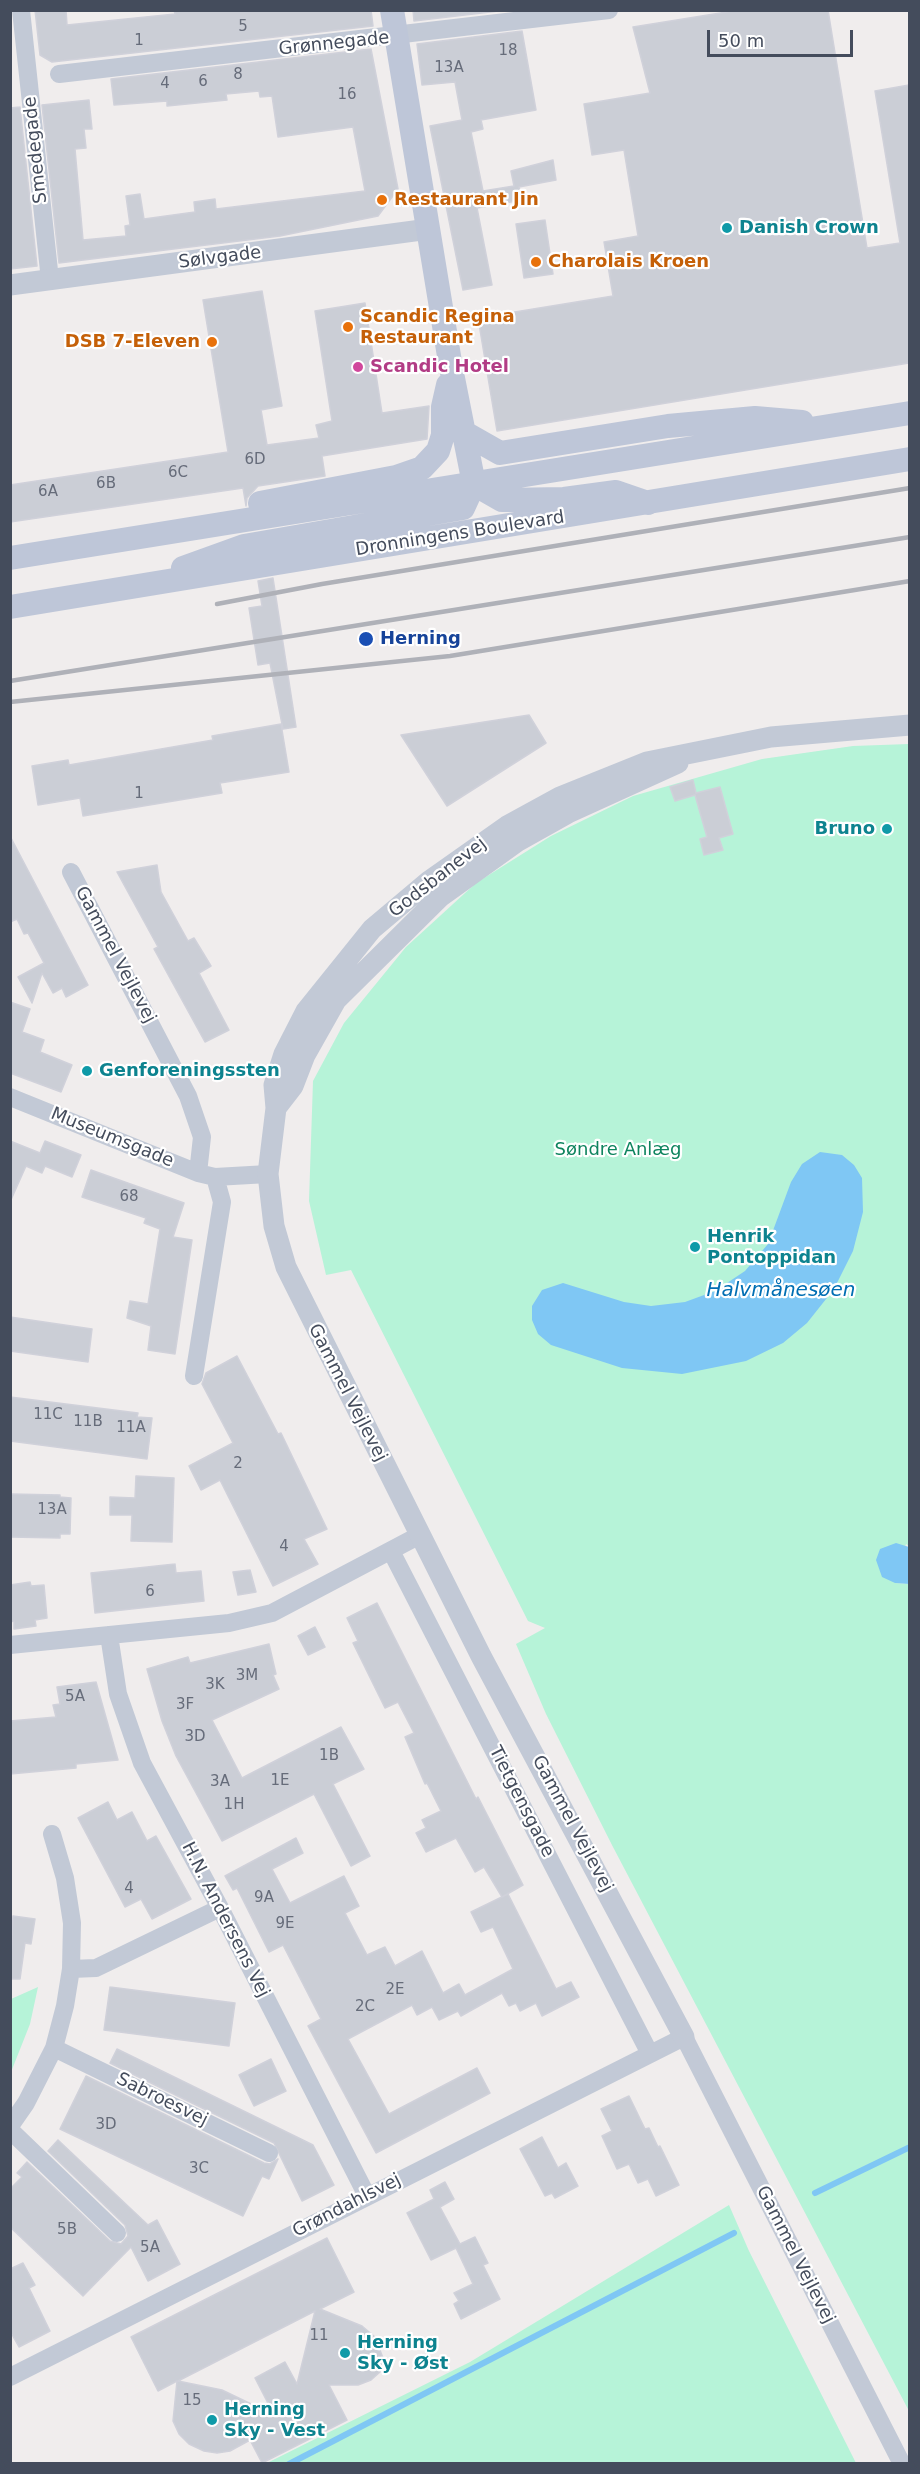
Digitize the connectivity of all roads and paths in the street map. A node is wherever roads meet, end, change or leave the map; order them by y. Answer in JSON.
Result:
{"nodes":[{"id":1,"x":392,"y":10,"type":"edge"},
{"id":2,"x":609,"y":10,"type":"edge"},
{"id":3,"x":18,"y":17,"type":"edge"},
{"id":4,"x":397,"y":37,"type":"junction"},
{"id":5,"x":59,"y":74,"type":"dead end"},
{"id":6,"x":429,"y":229,"type":"junction"},
{"id":7,"x":50,"y":280,"type":"junction"},
{"id":8,"x":10,"y":285,"type":"edge"},
{"id":9,"x":451,"y":368,"type":"junction"},
{"id":10,"x":909,"y":413,"type":"edge"},
{"id":11,"x":837,"y":426,"type":"junction"},
{"id":12,"x":463,"y":432,"type":"junction"},
{"id":13,"x":909,"y":459,"type":"edge"},
{"id":14,"x":474,"y":484,"type":"junction"},
{"id":15,"x":650,"y":504,"type":"junction"},
{"id":16,"x":206,"y":528,"type":"junction"},
{"id":17,"x":10,"y":558,"type":"edge"},
{"id":18,"x":124,"y":588,"type":"junction"},
{"id":19,"x":10,"y":607,"type":"edge"},
{"id":20,"x":909,"y":725,"type":"edge"},
{"id":21,"x":71,"y":872,"type":"dead end"},
{"id":22,"x":10,"y":1097,"type":"edge"},
{"id":23,"x":268,"y":1174,"type":"junction"},
{"id":24,"x":206,"y":1175,"type":"junction"},
{"id":25,"x":194,"y":1376,"type":"dead end"},
{"id":26,"x":420,"y":1535,"type":"junction"},
{"id":27,"x":391,"y":1551,"type":"junction"},
{"id":28,"x":109,"y":1635,"type":"junction"},
{"id":29,"x":10,"y":1645,"type":"edge"},
{"id":30,"x":52,"y":1834,"type":"dead end"},
{"id":31,"x":220,"y":1908,"type":"junction"},
{"id":32,"x":71,"y":1970,"type":"junction"},
{"id":33,"x":684,"y":2037,"type":"junction"},
{"id":34,"x":54,"y":2048,"type":"junction"},
{"id":35,"x":650,"y":2054,"type":"junction"},
{"id":36,"x":10,"y":2128,"type":"edge"},
{"id":37,"x":269,"y":2153,"type":"dead end"},
{"id":38,"x":367,"y":2196,"type":"junction"},
{"id":39,"x":117,"y":2233,"type":"dead end"},
{"id":40,"x":10,"y":2377,"type":"edge"},
{"id":41,"x":902,"y":2463,"type":"edge"}],
"edges":[{"from":1,"to":4,"type":"main road"},
{"from":2,"to":4,"type":"street","name":"Grønnegade"},
{"from":3,"to":7,"type":"street","name":"Smedegade"},
{"from":4,"to":5,"type":"street","name":"Grønnegade"},
{"from":4,"to":6,"type":"main road"},
{"from":6,"to":7,"type":"street","name":"Sølvgade"},
{"from":6,"to":9,"type":"main road"},
{"from":7,"to":8,"type":"street","name":"Sølvgade"},
{"from":9,"to":12,"type":"main road"},
{"from":9,"to":16,"type":"main road"},
{"from":10,"to":11,"type":"main road"},
{"from":11,"to":12,"type":"main road"},
{"from":11,"to":14,"type":"main road"},
{"from":12,"to":14,"type":"main road"},
{"from":13,"to":15,"type":"main road","name":"Dronningens Boulevard"},
{"from":14,"to":15,"type":"main road"},
{"from":14,"to":16,"type":"main road"},
{"from":14,"to":18,"type":"main road"},
{"from":15,"to":18,"type":"main road","name":"Dronningens Boulevard"},
{"from":16,"to":17,"type":"main road"},
{"from":18,"to":19,"type":"main road","name":"Dronningens Boulevard"},
{"from":20,"to":23,"type":"street","name":"Godsbanevej"},
{"from":21,"to":24,"type":"street","name":"Gammel Vejlevej"},
{"from":22,"to":24,"type":"street","name":"Museumsgade"},
{"from":23,"to":24,"type":"street","name":"Museumsgade"},
{"from":23,"to":26,"type":"street","name":"Gammel Vejlevej"},
{"from":24,"to":25,"type":"street"},
{"from":26,"to":27,"type":"street"},
{"from":26,"to":33,"type":"street","name":"Gammel Vejlevej"},
{"from":27,"to":28,"type":"street"},
{"from":27,"to":35,"type":"street","name":"Tietgensgade"},
{"from":28,"to":29,"type":"street"},
{"from":28,"to":31,"type":"street","name":"H.N. Andersens Vej"},
{"from":30,"to":32,"type":"street"},
{"from":31,"to":32,"type":"street"},
{"from":31,"to":38,"type":"street","name":"H.N. Andersens Vej"},
{"from":32,"to":34,"type":"street"},
{"from":33,"to":35,"type":"street","name":"Grøndahlsvej"},
{"from":33,"to":41,"type":"street","name":"Gammel Vejlevej"},
{"from":34,"to":36,"type":"street"},
{"from":34,"to":37,"type":"street","name":"Sabroesvej"},
{"from":35,"to":38,"type":"street","name":"Grøndahlsvej"},
{"from":36,"to":39,"type":"street"},
{"from":38,"to":40,"type":"street","name":"Grøndahlsvej"}]}
